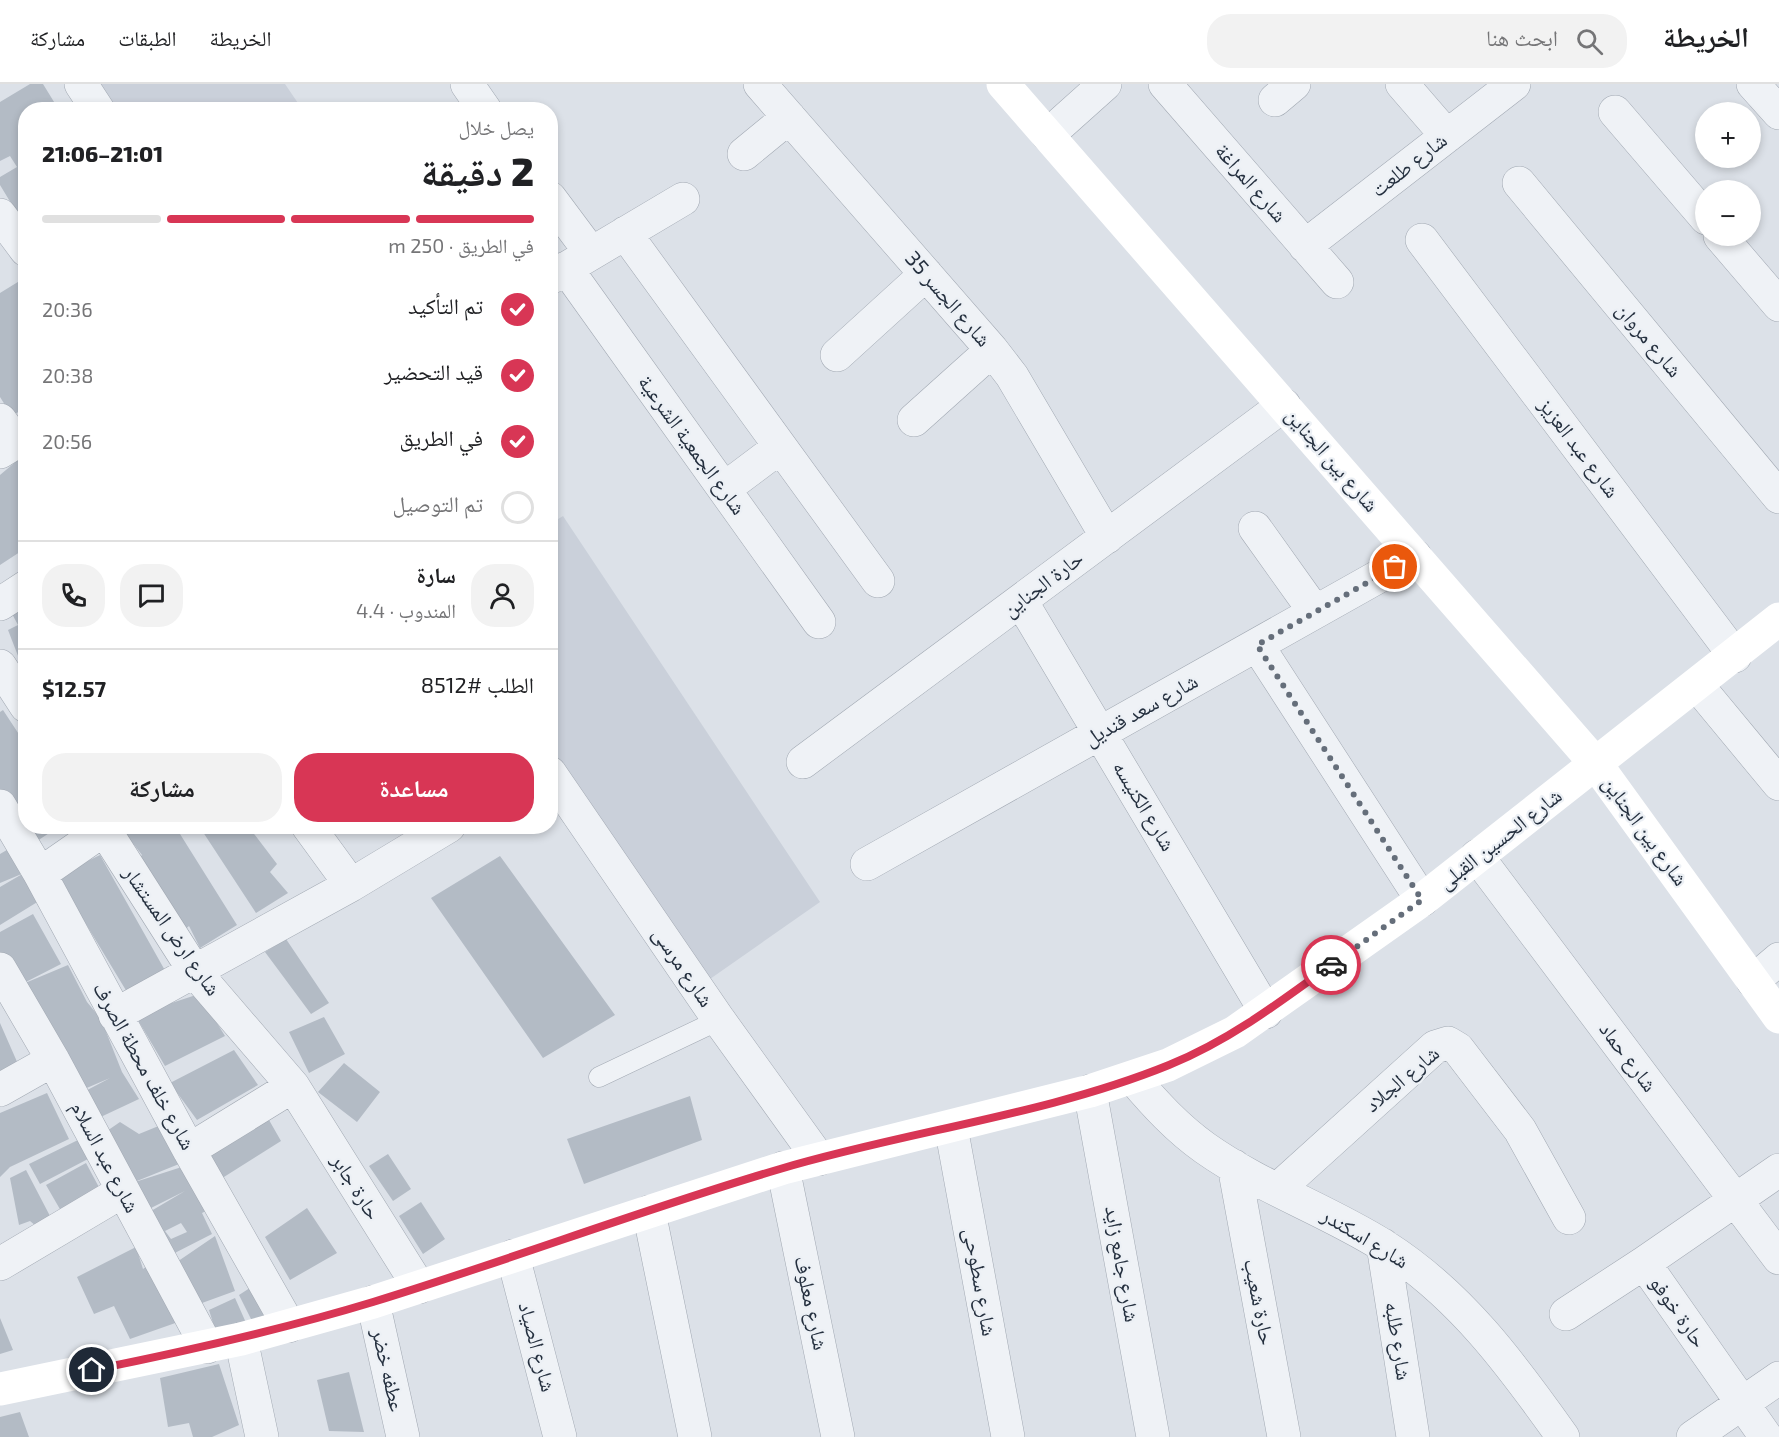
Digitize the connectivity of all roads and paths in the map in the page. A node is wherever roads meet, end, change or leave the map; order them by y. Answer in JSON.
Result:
{"nodes":[{"id":1,"x":81,"y":84,"type":"edge"},
{"id":2,"x":467,"y":84,"type":"edge"},
{"id":3,"x":760,"y":84,"type":"edge"},
{"id":4,"x":1003,"y":84,"type":"edge"},
{"id":5,"x":1104,"y":84,"type":"edge"},
{"id":6,"x":1165,"y":84,"type":"edge"},
{"id":7,"x":1402,"y":84,"type":"edge"},
{"id":8,"x":1514,"y":84,"type":"edge"},
{"id":9,"x":1753,"y":84,"type":"edge"},
{"id":10,"x":93,"y":102,"type":"edge"},
{"id":11,"x":480,"y":102,"type":"edge"},
{"id":12,"x":1616,"y":112,"type":"dead end"},
{"id":13,"x":1779,"y":113,"type":"edge"},
{"id":14,"x":789,"y":117,"type":"junction"},
{"id":15,"x":1048,"y":135,"type":"junction"},
{"id":16,"x":1447,"y":136,"type":"junction"},
{"id":17,"x":744,"y":154,"type":"dead end"},
{"id":18,"x":1519,"y":183,"type":"dead end"},
{"id":19,"x":683,"y":199,"type":"dead end"},
{"id":20,"x":1695,"y":205,"type":"edge"},
{"id":21,"x":0,"y":215,"type":"edge"},
{"id":22,"x":558,"y":227,"type":"edge"},
{"id":23,"x":625,"y":233,"type":"junction"},
{"id":24,"x":1422,"y":240,"type":"dead end"},
{"id":25,"x":1305,"y":246,"type":"junction"},
{"id":26,"x":1729,"y":246,"type":"edge"},
{"id":27,"x":18,"y":249,"type":"edge"},
{"id":28,"x":569,"y":266,"type":"edge"},
{"id":29,"x":926,"y":273,"type":"junction"},
{"id":30,"x":1337,"y":282,"type":"dead end"},
{"id":31,"x":1779,"y":305,"type":"edge"},
{"id":32,"x":992,"y":350,"type":"junction"},
{"id":33,"x":837,"y":355,"type":"dead end"},
{"id":34,"x":1284,"y":405,"type":"junction"},
{"id":35,"x":914,"y":420,"type":"dead end"},
{"id":36,"x":780,"y":447,"type":"junction"},
{"id":37,"x":723,"y":489,"type":"junction"},
{"id":38,"x":1779,"y":497,"type":"edge"},
{"id":39,"x":1255,"y":528,"type":"dead end"},
{"id":40,"x":1107,"y":537,"type":"junction"},
{"id":41,"x":1415,"y":556,"type":"junction"},
{"id":42,"x":878,"y":581,"type":"dead end"},
{"id":43,"x":18,"y":592,"type":"edge"},
{"id":44,"x":1021,"y":601,"type":"junction"},
{"id":45,"x":0,"y":604,"type":"edge"},
{"id":46,"x":1316,"y":612,"type":"junction"},
{"id":47,"x":1779,"y":619,"type":"edge"},
{"id":48,"x":819,"y":622,"type":"dead end"},
{"id":49,"x":1257,"y":645,"type":"junction"},
{"id":50,"x":1735,"y":656,"type":"junction"},
{"id":51,"x":0,"y":666,"type":"edge"},
{"id":52,"x":1697,"y":685,"type":"junction"},
{"id":53,"x":18,"y":694,"type":"edge"},
{"id":54,"x":1100,"y":732,"type":"junction"},
{"id":55,"x":802,"y":762,"type":"dead end"},
{"id":56,"x":1596,"y":764,"type":"junction"},
{"id":57,"x":1779,"y":784,"type":"edge"},
{"id":58,"x":558,"y":785,"type":"edge"},
{"id":59,"x":0,"y":806,"type":"edge"},
{"id":60,"x":97,"y":834,"type":"edge"},
{"id":61,"x":109,"y":834,"type":"edge"},
{"id":62,"x":314,"y":834,"type":"edge"},
{"id":63,"x":436,"y":834,"type":"edge"},
{"id":64,"x":1478,"y":856,"type":"junction"},
{"id":65,"x":867,"y":864,"type":"dead end"},
{"id":66,"x":40,"y":874,"type":"junction"},
{"id":67,"x":351,"y":885,"type":"junction"},
{"id":68,"x":1422,"y":900,"type":"junction"},
{"id":69,"x":1779,"y":959,"type":"edge"},
{"id":70,"x":0,"y":969,"type":"edge"},
{"id":71,"x":195,"y":972,"type":"junction"},
{"id":72,"x":1753,"y":981,"type":"junction"},
{"id":73,"x":1266,"y":1012,"type":"junction"},
{"id":74,"x":115,"y":1015,"type":"junction"},
{"id":75,"x":1779,"y":1017,"type":"edge"},
{"id":76,"x":719,"y":1020,"type":"junction"},
{"id":77,"x":53,"y":1060,"type":"junction"},
{"id":78,"x":599,"y":1077,"type":"dead end"},
{"id":79,"x":1133,"y":1078,"type":"junction"},
{"id":80,"x":293,"y":1086,"type":"junction"},
{"id":81,"x":0,"y":1090,"type":"edge"},
{"id":82,"x":1090,"y":1091,"type":"junction"},
{"id":83,"x":951,"y":1127,"type":"junction"},
{"id":84,"x":189,"y":1150,"type":"junction"},
{"id":85,"x":819,"y":1159,"type":"junction"},
{"id":86,"x":1234,"y":1166,"type":"junction"},
{"id":87,"x":783,"y":1168,"type":"junction"},
{"id":88,"x":1779,"y":1170,"type":"edge"},
{"id":89,"x":1278,"y":1189,"type":"junction"},
{"id":90,"x":123,"y":1191,"type":"junction"},
{"id":91,"x":1736,"y":1200,"type":"junction"},
{"id":92,"x":649,"y":1212,"type":"junction"},
{"id":93,"x":1569,"y":1218,"type":"dead end"},
{"id":94,"x":1383,"y":1245,"type":"junction"},
{"id":95,"x":513,"y":1256,"type":"junction"},
{"id":96,"x":1779,"y":1258,"type":"edge"},
{"id":97,"x":1644,"y":1263,"type":"junction"},
{"id":98,"x":0,"y":1264,"type":"edge"},
{"id":99,"x":419,"y":1287,"type":"junction"},
{"id":100,"x":373,"y":1302,"type":"junction"},
{"id":101,"x":1566,"y":1314,"type":"dead end"},
{"id":102,"x":289,"y":1326,"type":"junction"},
{"id":103,"x":242,"y":1339,"type":"junction"},
{"id":104,"x":207,"y":1347,"type":"junction"},
{"id":105,"x":1779,"y":1378,"type":"edge"},
{"id":106,"x":0,"y":1389,"type":"edge"},
{"id":107,"x":1742,"y":1403,"type":"junction"},
{"id":108,"x":1555,"y":1436,"type":"edge"},
{"id":109,"x":261,"y":1437,"type":"edge"},
{"id":110,"x":403,"y":1437,"type":"edge"},
{"id":111,"x":560,"y":1437,"type":"edge"},
{"id":112,"x":695,"y":1437,"type":"edge"},
{"id":113,"x":838,"y":1437,"type":"edge"},
{"id":114,"x":1008,"y":1437,"type":"edge"},
{"id":115,"x":1153,"y":1437,"type":"edge"},
{"id":116,"x":1284,"y":1437,"type":"edge"},
{"id":117,"x":1413,"y":1437,"type":"edge"},
{"id":118,"x":1693,"y":1437,"type":"edge"},
{"id":119,"x":1766,"y":1437,"type":"edge"}],
"edges":[{"from":1,"to":10,"type":"street"},
{"from":2,"to":11,"type":"street"},
{"from":3,"to":14,"type":"street","name":"شارع الجسر 35"},
{"from":4,"to":15,"type":"main road","name":"شارع بين الجناين"},
{"from":5,"to":15,"type":"street"},
{"from":6,"to":25,"type":"street","name":"شارع المراغة"},
{"from":7,"to":16,"type":"street"},
{"from":8,"to":16,"type":"street","name":"شارع طلعت"},
{"from":9,"to":13,"type":"street"},
{"from":12,"to":20,"type":"street"},
{"from":14,"to":17,"type":"street"},
{"from":14,"to":29,"type":"street","name":"شارع الجسر 35"},
{"from":15,"to":34,"type":"main road","name":"شارع بين الجناين"},
{"from":16,"to":25,"type":"street","name":"شارع طلعت"},
{"from":18,"to":38,"type":"street","name":"شارع مروان"},
{"from":19,"to":23,"type":"street"},
{"from":21,"to":27,"type":"street"},
{"from":22,"to":28,"type":"street","name":"شارع الجمعية الشرعية"},
{"from":23,"to":28,"type":"street"},
{"from":23,"to":36,"type":"street"},
{"from":24,"to":50,"type":"street","name":"شارع عبد العزيز"},
{"from":25,"to":30,"type":"street","name":"شارع المراغة"},
{"from":26,"to":31,"type":"street"},
{"from":28,"to":37,"type":"street","name":"شارع الجمعية الشرعية"},
{"from":29,"to":32,"type":"street","name":"شارع الجسر 35"},
{"from":29,"to":33,"type":"street"},
{"from":32,"to":35,"type":"street"},
{"from":32,"to":40,"type":"street","name":"شارع الجسر 35"},
{"from":34,"to":40,"type":"street","name":"حارة الجناين"},
{"from":34,"to":41,"type":"main road","name":"شارع بين الجناين"},
{"from":36,"to":37,"type":"street"},
{"from":36,"to":42,"type":"street"},
{"from":37,"to":48,"type":"street","name":"شارع الجمعية الشرعية"},
{"from":39,"to":46,"type":"street"},
{"from":40,"to":44,"type":"street","name":"حارة الجناين"},
{"from":41,"to":46,"type":"street","name":"شارع سعد قنديل"},
{"from":41,"to":56,"type":"main road","name":"شارع بين الجناين"},
{"from":43,"to":45,"type":"street"},
{"from":44,"to":54,"type":"street","name":"شارع الكنيسه"},
{"from":44,"to":55,"type":"street","name":"حارة الجناين"},
{"from":46,"to":49,"type":"street","name":"شارع سعد قنديل"},
{"from":47,"to":50,"type":"main road","name":"شارع الحسين القبلى"},
{"from":49,"to":54,"type":"street","name":"شارع سعد قنديل"},
{"from":49,"to":68,"type":"street"},
{"from":50,"to":52,"type":"main road","name":"شارع الحسين القبلى"},
{"from":51,"to":53,"type":"street"},
{"from":52,"to":56,"type":"main road","name":"شارع الحسين القبلى"},
{"from":52,"to":57,"type":"street"},
{"from":54,"to":65,"type":"street","name":"شارع سعد قنديل"},
{"from":54,"to":73,"type":"street","name":"شارع الكنيسه"},
{"from":56,"to":64,"type":"main road","name":"شارع الحسين القبلى"},
{"from":56,"to":72,"type":"main road","name":"شارع بين الجناين"},
{"from":58,"to":76,"type":"street","name":"شارع مرسى"},
{"from":59,"to":66,"type":"street","name":"شارع خلف محطة الصرف"},
{"from":60,"to":66,"type":"street"},
{"from":61,"to":71,"type":"street","name":"شارع ارض المستشار"},
{"from":62,"to":67,"type":"street"},
{"from":63,"to":67,"type":"street"},
{"from":64,"to":68,"type":"main road","name":"شارع الحسين القبلى"},
{"from":64,"to":91,"type":"street","name":"شارع حماد"},
{"from":66,"to":74,"type":"street","name":"شارع خلف محطة الصرف"},
{"from":67,"to":71,"type":"street"},
{"from":68,"to":73,"type":"main road","name":"شارع الحسين القبلى"},
{"from":69,"to":72,"type":"street"},
{"from":70,"to":77,"type":"street","name":"شارع عبد السلام"},
{"from":71,"to":74,"type":"street"},
{"from":71,"to":80,"type":"street","name":"شارع ارض المستشار"},
{"from":72,"to":75,"type":"main road","name":"شارع بين الجناين"},
{"from":73,"to":79,"type":"main road","name":"شارع الحسين القبلى"},
{"from":74,"to":84,"type":"street","name":"شارع خلف محطة الصرف"},
{"from":76,"to":78,"type":"lane"},
{"from":76,"to":85,"type":"street","name":"شارع مرسى"},
{"from":77,"to":81,"type":"street"},
{"from":77,"to":90,"type":"street","name":"شارع عبد السلام"},
{"from":79,"to":82,"type":"main road","name":"شارع الحسين القبلى"},
{"from":79,"to":86,"type":"street","name":"شارع اسكندر"},
{"from":80,"to":84,"type":"street"},
{"from":80,"to":99,"type":"street","name":"حارة جابر"},
{"from":82,"to":83,"type":"main road","name":"شارع الحسين القبلى"},
{"from":82,"to":115,"type":"street","name":"شارع جامع زايد"},
{"from":83,"to":85,"type":"main road","name":"شارع الحسين القبلى"},
{"from":83,"to":114,"type":"street","name":"شارع سطوحى"},
{"from":84,"to":102,"type":"street","name":"شارع خلف محطة الصرف"},
{"from":85,"to":87,"type":"main road","name":"شارع الحسين القبلى"},
{"from":86,"to":89,"type":"street","name":"شارع اسكندر"},
{"from":86,"to":116,"type":"street","name":"حارة شعيب"},
{"from":87,"to":92,"type":"main road","name":"شارع الحسين القبلى"},
{"from":87,"to":113,"type":"street","name":"شارع معلوف"},
{"from":88,"to":91,"type":"street","name":"حارة خوفو"},
{"from":89,"to":93,"type":"street","name":"شارع الجلاد"},
{"from":89,"to":94,"type":"street","name":"شارع اسكندر"},
{"from":90,"to":98,"type":"street"},
{"from":90,"to":104,"type":"street","name":"شارع عبد السلام"},
{"from":91,"to":96,"type":"street","name":"شارع حماد"},
{"from":91,"to":97,"type":"street","name":"حارة خوفو"},
{"from":92,"to":95,"type":"main road","name":"شارع الحسين القبلى"},
{"from":92,"to":112,"type":"street"},
{"from":94,"to":108,"type":"street","name":"شارع اسكندر"},
{"from":94,"to":117,"type":"street","name":"شارع طلبه"},
{"from":95,"to":99,"type":"main road","name":"شارع الحسين القبلى"},
{"from":95,"to":111,"type":"street","name":"شارع الصياد"},
{"from":97,"to":101,"type":"street"},
{"from":97,"to":107,"type":"street","name":"حارة خوفو"},
{"from":99,"to":100,"type":"main road","name":"شارع الحسين القبلى"},
{"from":100,"to":102,"type":"main road","name":"شارع الحسين القبلى"},
{"from":100,"to":110,"type":"street","name":"عطفه خضر"},
{"from":102,"to":103,"type":"main road","name":"شارع الحسين القبلى"},
{"from":103,"to":104,"type":"main road","name":"شارع الحسين القبلى"},
{"from":103,"to":109,"type":"street"},
{"from":104,"to":106,"type":"main road","name":"شارع الحسين القبلى"},
{"from":105,"to":107,"type":"street"},
{"from":107,"to":118,"type":"street"},
{"from":107,"to":119,"type":"street","name":"حارة خوفو"}]}
